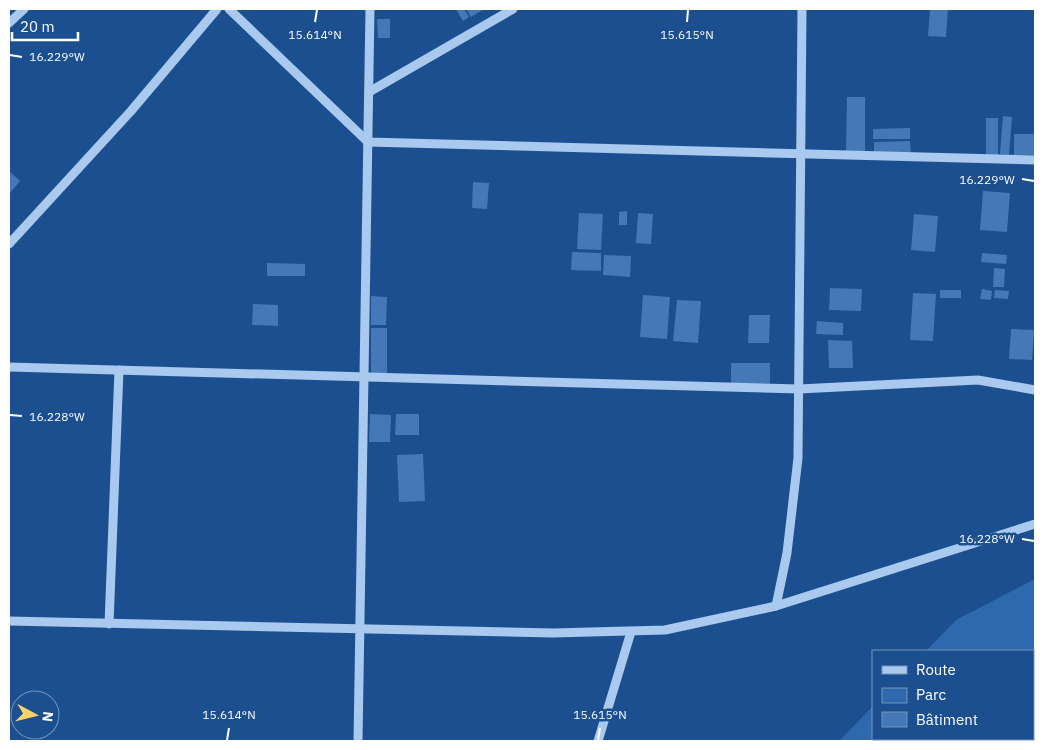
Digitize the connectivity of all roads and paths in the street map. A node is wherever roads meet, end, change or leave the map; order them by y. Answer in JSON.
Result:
{"nodes":[{"id":1,"x":24,"y":9,"type":"edge"},
{"id":2,"x":217,"y":9,"type":"edge"},
{"id":3,"x":229,"y":9,"type":"edge"},
{"id":4,"x":370,"y":9,"type":"edge"},
{"id":5,"x":512,"y":9,"type":"edge"},
{"id":6,"x":802,"y":9,"type":"edge"},
{"id":7,"x":9,"y":23,"type":"edge"},
{"id":8,"x":370,"y":92,"type":"junction"},
{"id":9,"x":368,"y":142,"type":"junction"},
{"id":10,"x":799,"y":154,"type":"junction"},
{"id":11,"x":1035,"y":160,"type":"edge"},
{"id":12,"x":9,"y":244,"type":"edge"},
{"id":13,"x":9,"y":367,"type":"edge"},
{"id":14,"x":119,"y":370,"type":"junction"},
{"id":15,"x":364,"y":378,"type":"junction"},
{"id":16,"x":799,"y":389,"type":"junction"},
{"id":17,"x":1035,"y":390,"type":"edge"},
{"id":18,"x":1035,"y":524,"type":"edge"},
{"id":19,"x":776,"y":606,"type":"junction"},
{"id":20,"x":9,"y":621,"type":"edge"},
{"id":21,"x":109,"y":624,"type":"junction"},
{"id":22,"x":360,"y":630,"type":"junction"},
{"id":23,"x":631,"y":632,"type":"junction"},
{"id":24,"x":358,"y":741,"type":"edge"},
{"id":25,"x":598,"y":741,"type":"edge"}],
"edges":[{"from":1,"to":7,"type":"street"},
{"from":2,"to":12,"type":"street"},
{"from":3,"to":9,"type":"street"},
{"from":4,"to":8,"type":"street"},
{"from":5,"to":8,"type":"street"},
{"from":6,"to":10,"type":"street"},
{"from":8,"to":9,"type":"street"},
{"from":9,"to":10,"type":"street"},
{"from":9,"to":15,"type":"street"},
{"from":10,"to":11,"type":"street"},
{"from":10,"to":16,"type":"street"},
{"from":13,"to":14,"type":"street"},
{"from":14,"to":15,"type":"street"},
{"from":14,"to":21,"type":"street"},
{"from":15,"to":16,"type":"street"},
{"from":15,"to":22,"type":"street"},
{"from":16,"to":17,"type":"street"},
{"from":16,"to":19,"type":"street"},
{"from":18,"to":19,"type":"street"},
{"from":19,"to":23,"type":"street"},
{"from":20,"to":21,"type":"street"},
{"from":21,"to":22,"type":"street"},
{"from":22,"to":23,"type":"street"},
{"from":22,"to":24,"type":"street"},
{"from":23,"to":25,"type":"street"}]}
